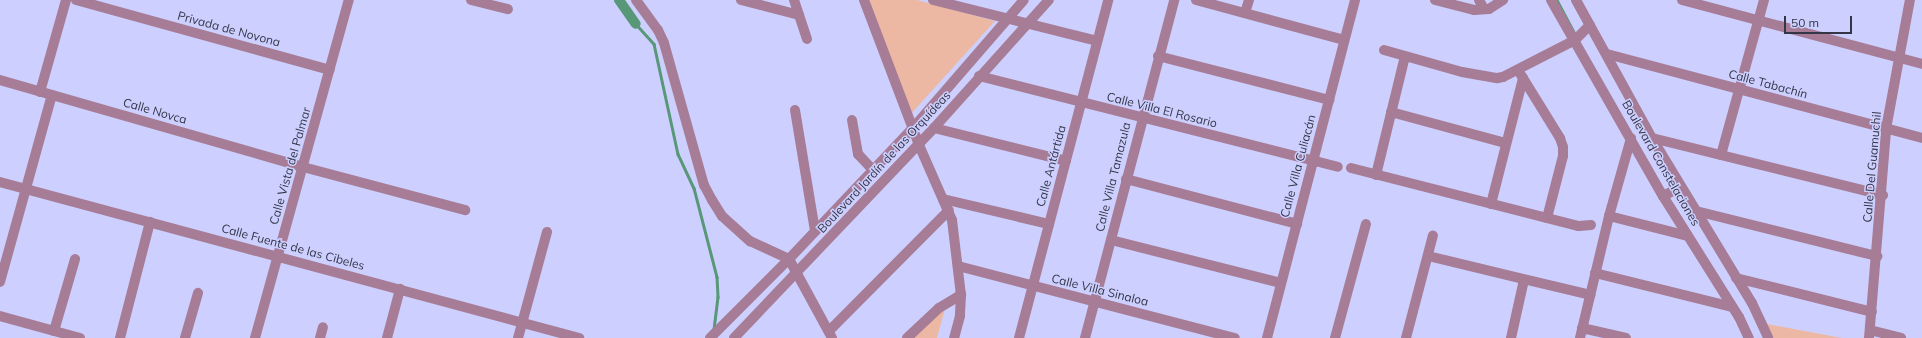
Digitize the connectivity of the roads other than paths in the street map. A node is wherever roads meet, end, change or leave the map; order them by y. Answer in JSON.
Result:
{"nodes":[{"id":1,"x":66,"y":0,"type":"edge"},
{"id":2,"x":76,"y":0,"type":"edge"},
{"id":3,"x":349,"y":0,"type":"edge"},
{"id":4,"x":471,"y":0,"type":"edge"},
{"id":5,"x":636,"y":0,"type":"edge"},
{"id":6,"x":741,"y":0,"type":"edge"},
{"id":7,"x":794,"y":0,"type":"edge"},
{"id":8,"x":864,"y":0,"type":"edge"},
{"id":9,"x":933,"y":0,"type":"edge"},
{"id":10,"x":1024,"y":0,"type":"edge"},
{"id":11,"x":1049,"y":0,"type":"edge"},
{"id":12,"x":1108,"y":0,"type":"edge"},
{"id":13,"x":1174,"y":0,"type":"edge"},
{"id":14,"x":1196,"y":0,"type":"edge"},
{"id":15,"x":1249,"y":0,"type":"edge"},
{"id":16,"x":1355,"y":0,"type":"edge"},
{"id":17,"x":1435,"y":0,"type":"edge"},
{"id":18,"x":1479,"y":0,"type":"edge"},
{"id":19,"x":1503,"y":0,"type":"edge"},
{"id":20,"x":1551,"y":0,"type":"edge"},
{"id":21,"x":1576,"y":0,"type":"edge"},
{"id":22,"x":1682,"y":0,"type":"edge"},
{"id":23,"x":1764,"y":0,"type":"edge"},
{"id":24,"x":1910,"y":0,"type":"edge"},
{"id":25,"x":508,"y":9,"type":"dead end"},
{"id":26,"x":1484,"y":9,"type":"junction"},
{"id":27,"x":1245,"y":13,"type":"junction"},
{"id":28,"x":799,"y":15,"type":"junction"},
{"id":29,"x":1007,"y":19,"type":"junction"},
{"id":30,"x":1759,"y":20,"type":"junction"},
{"id":31,"x":1027,"y":24,"type":"junction"},
{"id":32,"x":1589,"y":28,"type":"junction"},
{"id":33,"x":1576,"y":38,"type":"junction"},
{"id":34,"x":807,"y":39,"type":"dead end"},
{"id":35,"x":1344,"y":40,"type":"junction"},
{"id":36,"x":1098,"y":41,"type":"junction"},
{"id":37,"x":1384,"y":50,"type":"dead end"},
{"id":38,"x":1607,"y":54,"type":"junction"},
{"id":39,"x":1158,"y":56,"type":"junction"},
{"id":40,"x":1404,"y":56,"type":"junction"},
{"id":41,"x":1898,"y":57,"type":"junction"},
{"id":42,"x":1922,"y":64,"type":"edge"},
{"id":43,"x":330,"y":70,"type":"junction"},
{"id":44,"x":1520,"y":74,"type":"junction"},
{"id":45,"x":979,"y":76,"type":"junction"},
{"id":46,"x":0,"y":80,"type":"edge"},
{"id":47,"x":1739,"y":90,"type":"junction"},
{"id":48,"x":40,"y":92,"type":"junction"},
{"id":49,"x":52,"y":95,"type":"junction"},
{"id":50,"x":1329,"y":100,"type":"junction"},
{"id":51,"x":1081,"y":103,"type":"junction"},
{"id":52,"x":794,"y":110,"type":"dead end"},
{"id":53,"x":1391,"y":112,"type":"junction"},
{"id":54,"x":1142,"y":119,"type":"junction"},
{"id":55,"x":852,"y":120,"type":"dead end"},
{"id":56,"x":913,"y":128,"type":"junction"},
{"id":57,"x":934,"y":128,"type":"junction"},
{"id":58,"x":1886,"y":130,"type":"junction"},
{"id":59,"x":1631,"y":138,"type":"junction"},
{"id":60,"x":1652,"y":138,"type":"junction"},
{"id":61,"x":1922,"y":138,"type":"edge"},
{"id":62,"x":1505,"y":143,"type":"junction"},
{"id":63,"x":919,"y":145,"type":"junction"},
{"id":64,"x":1721,"y":155,"type":"junction"},
{"id":65,"x":1066,"y":161,"type":"junction"},
{"id":66,"x":1313,"y":161,"type":"junction"},
{"id":67,"x":303,"y":167,"type":"junction"},
{"id":68,"x":1338,"y":167,"type":"dead end"},
{"id":69,"x":1351,"y":168,"type":"dead end"},
{"id":70,"x":873,"y":170,"type":"junction"},
{"id":71,"x":1376,"y":175,"type":"junction"},
{"id":72,"x":1126,"y":179,"type":"junction"},
{"id":73,"x":0,"y":182,"type":"edge"},
{"id":74,"x":1681,"y":187,"type":"junction"},
{"id":75,"x":26,"y":188,"type":"junction"},
{"id":76,"x":1882,"y":195,"type":"junction"},
{"id":77,"x":1663,"y":196,"type":"junction"},
{"id":78,"x":943,"y":199,"type":"junction"},
{"id":79,"x":1491,"y":204,"type":"junction"},
{"id":80,"x":466,"y":210,"type":"dead end"},
{"id":81,"x":949,"y":210,"type":"junction"},
{"id":82,"x":1696,"y":211,"type":"junction"},
{"id":83,"x":1609,"y":216,"type":"junction"},
{"id":84,"x":1547,"y":218,"type":"junction"},
{"id":85,"x":150,"y":222,"type":"junction"},
{"id":86,"x":1049,"y":224,"type":"junction"},
{"id":87,"x":1297,"y":224,"type":"junction"},
{"id":88,"x":1366,"y":224,"type":"dead end"},
{"id":89,"x":1591,"y":225,"type":"dead end"},
{"id":90,"x":815,"y":231,"type":"junction"},
{"id":91,"x":547,"y":232,"type":"dead end"},
{"id":92,"x":1433,"y":235,"type":"dead end"},
{"id":93,"x":1688,"y":236,"type":"junction"},
{"id":94,"x":1111,"y":240,"type":"junction"},
{"id":95,"x":1428,"y":256,"type":"junction"},
{"id":96,"x":1877,"y":256,"type":"junction"},
{"id":97,"x":278,"y":257,"type":"junction"},
{"id":98,"x":75,"y":259,"type":"dead end"},
{"id":99,"x":789,"y":259,"type":"junction"},
{"id":100,"x":958,"y":266,"type":"junction"},
{"id":101,"x":798,"y":272,"type":"junction"},
{"id":102,"x":1595,"y":273,"type":"junction"},
{"id":103,"x":1736,"y":278,"type":"junction"},
{"id":104,"x":1524,"y":280,"type":"junction"},
{"id":105,"x":0,"y":282,"type":"edge"},
{"id":106,"x":1281,"y":283,"type":"junction"},
{"id":107,"x":1033,"y":286,"type":"junction"},
{"id":108,"x":400,"y":289,"type":"junction"},
{"id":109,"x":198,"y":293,"type":"dead end"},
{"id":110,"x":961,"y":295,"type":"junction"},
{"id":111,"x":1590,"y":295,"type":"junction"},
{"id":112,"x":1094,"y":302,"type":"junction"},
{"id":113,"x":1732,"y":307,"type":"junction"},
{"id":114,"x":1872,"y":312,"type":"junction"},
{"id":115,"x":0,"y":316,"type":"edge"},
{"id":116,"x":522,"y":322,"type":"junction"},
{"id":117,"x":323,"y":327,"type":"dead end"},
{"id":118,"x":54,"y":331,"type":"junction"},
{"id":119,"x":1581,"y":333,"type":"edge"},
{"id":120,"x":830,"y":334,"type":"edge"},
{"id":121,"x":1869,"y":334,"type":"edge"},
{"id":122,"x":80,"y":338,"type":"edge"},
{"id":123,"x":120,"y":338,"type":"edge"},
{"id":124,"x":185,"y":338,"type":"edge"},
{"id":125,"x":255,"y":338,"type":"edge"},
{"id":126,"x":320,"y":338,"type":"edge"},
{"id":127,"x":387,"y":338,"type":"edge"},
{"id":128,"x":518,"y":338,"type":"edge"},
{"id":129,"x":579,"y":338,"type":"edge"},
{"id":130,"x":710,"y":338,"type":"edge"},
{"id":131,"x":734,"y":338,"type":"edge"},
{"id":132,"x":907,"y":338,"type":"edge"},
{"id":133,"x":954,"y":338,"type":"edge"},
{"id":134,"x":1020,"y":338,"type":"edge"},
{"id":135,"x":1085,"y":338,"type":"edge"},
{"id":136,"x":1235,"y":338,"type":"edge"},
{"id":137,"x":1267,"y":338,"type":"edge"},
{"id":138,"x":1335,"y":338,"type":"edge"},
{"id":139,"x":1406,"y":338,"type":"edge"},
{"id":140,"x":1511,"y":338,"type":"edge"},
{"id":141,"x":1626,"y":338,"type":"edge"},
{"id":142,"x":1749,"y":338,"type":"edge"},
{"id":143,"x":1768,"y":338,"type":"edge"},
{"id":144,"x":1901,"y":338,"type":"edge"}],
"edges":[{"from":1,"to":48,"type":"street"},
{"from":2,"to":43,"type":"street","name":"Privada de Novona"},
{"from":3,"to":43,"type":"street","name":"Calle Vista del Palmar"},
{"from":4,"to":25,"type":"street"},
{"from":5,"to":99,"type":"street"},
{"from":6,"to":28,"type":"street"},
{"from":7,"to":28,"type":"street"},
{"from":8,"to":56,"type":"street"},
{"from":9,"to":29,"type":"street"},
{"from":10,"to":29,"type":"street","name":"Boulevard Jardín de las Orquídeas"},
{"from":11,"to":31,"type":"street","name":"Boulevard Jardín de las Orquídeas"},
{"from":12,"to":36,"type":"street","name":"Calle Antártida"},
{"from":13,"to":39,"type":"street","name":"Calle Villa Tamazula"},
{"from":14,"to":27,"type":"street"},
{"from":15,"to":27,"type":"street"},
{"from":16,"to":35,"type":"street","name":"Calle Villa Culiacán"},
{"from":17,"to":26,"type":"street"},
{"from":18,"to":26,"type":"street"},
{"from":19,"to":26,"type":"street"},
{"from":20,"to":33,"type":"street","name":"Boulevard Constelaciones"},
{"from":21,"to":32,"type":"street","name":"Boulevard Constelaciones"},
{"from":22,"to":30,"type":"street"},
{"from":23,"to":30,"type":"street"},
{"from":24,"to":41,"type":"street","name":"Calle Del Guamuchil"},
{"from":27,"to":35,"type":"street"},
{"from":28,"to":34,"type":"street"},
{"from":29,"to":31,"type":"street"},
{"from":29,"to":56,"type":"street","name":"Boulevard Jardín de las Orquídeas"},
{"from":30,"to":41,"type":"street"},
{"from":30,"to":47,"type":"street"},
{"from":31,"to":36,"type":"street"},
{"from":31,"to":45,"type":"street","name":"Boulevard Jardín de las Orquídeas"},
{"from":32,"to":33,"type":"street"},
{"from":32,"to":38,"type":"street","name":"Boulevard Constelaciones"},
{"from":33,"to":44,"type":"street"},
{"from":33,"to":59,"type":"street","name":"Boulevard Constelaciones"},
{"from":35,"to":50,"type":"street","name":"Calle Villa Culiacán"},
{"from":36,"to":51,"type":"street","name":"Calle Antártida"},
{"from":37,"to":40,"type":"street"},
{"from":38,"to":47,"type":"street","name":"Calle Tabachín"},
{"from":38,"to":60,"type":"street","name":"Boulevard Constelaciones"},
{"from":39,"to":50,"type":"street"},
{"from":39,"to":54,"type":"street","name":"Calle Villa Tamazula"},
{"from":40,"to":44,"type":"street"},
{"from":40,"to":53,"type":"street"},
{"from":41,"to":42,"type":"street"},
{"from":41,"to":58,"type":"street","name":"Calle Del Guamuchil"},
{"from":43,"to":67,"type":"street","name":"Calle Vista del Palmar"},
{"from":44,"to":62,"type":"street"},
{"from":44,"to":84,"type":"street"},
{"from":45,"to":51,"type":"street","name":"Calle Villa El Rosario"},
{"from":45,"to":57,"type":"street","name":"Boulevard Jardín de las Orquídeas"},
{"from":46,"to":48,"type":"street","name":"Calle Novca"},
{"from":47,"to":58,"type":"street","name":"Calle Tabachín"},
{"from":47,"to":64,"type":"street"},
{"from":48,"to":49,"type":"street","name":"Calle Novca"},
{"from":49,"to":67,"type":"street","name":"Calle Novca"},
{"from":49,"to":75,"type":"street"},
{"from":50,"to":66,"type":"street","name":"Calle Villa Culiacán"},
{"from":51,"to":54,"type":"street","name":"Calle Villa El Rosario"},
{"from":51,"to":65,"type":"street","name":"Calle Antártida"},
{"from":52,"to":90,"type":"street"},
{"from":53,"to":62,"type":"street"},
{"from":53,"to":71,"type":"street"},
{"from":54,"to":66,"type":"street","name":"Calle Villa El Rosario"},
{"from":54,"to":72,"type":"street","name":"Calle Villa Tamazula"},
{"from":55,"to":70,"type":"street"},
{"from":56,"to":63,"type":"street"},
{"from":56,"to":70,"type":"street","name":"Boulevard Jardín de las Orquídeas"},
{"from":57,"to":63,"type":"street","name":"Boulevard Jardín de las Orquídeas"},
{"from":57,"to":65,"type":"street"},
{"from":58,"to":61,"type":"street","name":"Calle Tabachín"},
{"from":58,"to":76,"type":"street","name":"Calle Del Guamuchil"},
{"from":59,"to":77,"type":"street","name":"Boulevard Constelaciones"},
{"from":59,"to":83,"type":"street"},
{"from":60,"to":64,"type":"street"},
{"from":60,"to":74,"type":"street","name":"Boulevard Constelaciones"},
{"from":62,"to":79,"type":"street"},
{"from":63,"to":78,"type":"street"},
{"from":63,"to":101,"type":"street","name":"Boulevard Jardín de las Orquídeas"},
{"from":64,"to":76,"type":"street"},
{"from":65,"to":86,"type":"street","name":"Calle Antártida"},
{"from":66,"to":68,"type":"street","name":"Calle Villa El Rosario"},
{"from":66,"to":87,"type":"street","name":"Calle Villa Culiacán"},
{"from":67,"to":80,"type":"street","name":"Calle Novca"},
{"from":67,"to":97,"type":"street","name":"Calle Vista del Palmar"},
{"from":69,"to":71,"type":"street"},
{"from":70,"to":90,"type":"street","name":"Boulevard Jardín de las Orquídeas"},
{"from":71,"to":79,"type":"street"},
{"from":72,"to":87,"type":"street"},
{"from":72,"to":94,"type":"street","name":"Calle Villa Tamazula"},
{"from":73,"to":75,"type":"street","name":"Calle Fuente de las Cibeles"},
{"from":74,"to":77,"type":"street"},
{"from":74,"to":82,"type":"street","name":"Boulevard Constelaciones"},
{"from":75,"to":85,"type":"street","name":"Calle Fuente de las Cibeles"},
{"from":75,"to":105,"type":"street"},
{"from":76,"to":96,"type":"street","name":"Calle Del Guamuchil"},
{"from":77,"to":93,"type":"street","name":"Boulevard Constelaciones"},
{"from":78,"to":81,"type":"street"},
{"from":78,"to":86,"type":"street"},
{"from":79,"to":84,"type":"street"},
{"from":81,"to":100,"type":"street"},
{"from":81,"to":120,"type":"street"},
{"from":82,"to":96,"type":"street"},
{"from":82,"to":103,"type":"street","name":"Boulevard Constelaciones"},
{"from":83,"to":93,"type":"street"},
{"from":83,"to":102,"type":"street"},
{"from":84,"to":89,"type":"street"},
{"from":85,"to":97,"type":"street","name":"Calle Fuente de las Cibeles"},
{"from":85,"to":123,"type":"street"},
{"from":86,"to":107,"type":"street","name":"Calle Antártida"},
{"from":87,"to":106,"type":"street","name":"Calle Villa Culiacán"},
{"from":88,"to":138,"type":"street"},
{"from":90,"to":99,"type":"street","name":"Boulevard Jardín de las Orquídeas"},
{"from":91,"to":116,"type":"street"},
{"from":92,"to":95,"type":"street"},
{"from":93,"to":113,"type":"street","name":"Boulevard Constelaciones"},
{"from":94,"to":106,"type":"street"},
{"from":94,"to":112,"type":"street","name":"Calle Villa Tamazula"},
{"from":95,"to":104,"type":"street"},
{"from":95,"to":139,"type":"street"},
{"from":96,"to":114,"type":"street","name":"Calle Del Guamuchil"},
{"from":97,"to":108,"type":"street","name":"Calle Fuente de las Cibeles"},
{"from":97,"to":125,"type":"street","name":"Calle Vista del Palmar"},
{"from":98,"to":118,"type":"street"},
{"from":99,"to":101,"type":"street"},
{"from":99,"to":130,"type":"street","name":"Boulevard Jardín de las Orquídeas"},
{"from":100,"to":107,"type":"street","name":"Calle Villa Sinaloa"},
{"from":100,"to":110,"type":"street"},
{"from":101,"to":120,"type":"street"},
{"from":101,"to":131,"type":"street","name":"Boulevard Jardín de las Orquídeas"},
{"from":102,"to":111,"type":"street"},
{"from":102,"to":113,"type":"street"},
{"from":103,"to":114,"type":"street"},
{"from":103,"to":143,"type":"street","name":"Boulevard Constelaciones"},
{"from":104,"to":111,"type":"street"},
{"from":104,"to":140,"type":"street"},
{"from":106,"to":137,"type":"street","name":"Calle Villa Culiacán"},
{"from":107,"to":112,"type":"street","name":"Calle Villa Sinaloa"},
{"from":107,"to":134,"type":"street","name":"Calle Antártida"},
{"from":108,"to":116,"type":"street","name":"Calle Fuente de las Cibeles"},
{"from":108,"to":127,"type":"street"},
{"from":109,"to":124,"type":"street"},
{"from":110,"to":132,"type":"street"},
{"from":110,"to":133,"type":"street"},
{"from":111,"to":119,"type":"street"},
{"from":112,"to":135,"type":"street","name":"Calle Villa Tamazula"},
{"from":112,"to":136,"type":"street","name":"Calle Villa Sinaloa"},
{"from":113,"to":142,"type":"street","name":"Boulevard Constelaciones"},
{"from":114,"to":121,"type":"street","name":"Calle Del Guamuchil"},
{"from":115,"to":118,"type":"street"},
{"from":116,"to":128,"type":"street"},
{"from":116,"to":129,"type":"street","name":"Calle Fuente de las Cibeles"},
{"from":117,"to":126,"type":"street"},
{"from":118,"to":122,"type":"street"},
{"from":119,"to":141,"type":"street"},
{"from":121,"to":144,"type":"street"}]}
